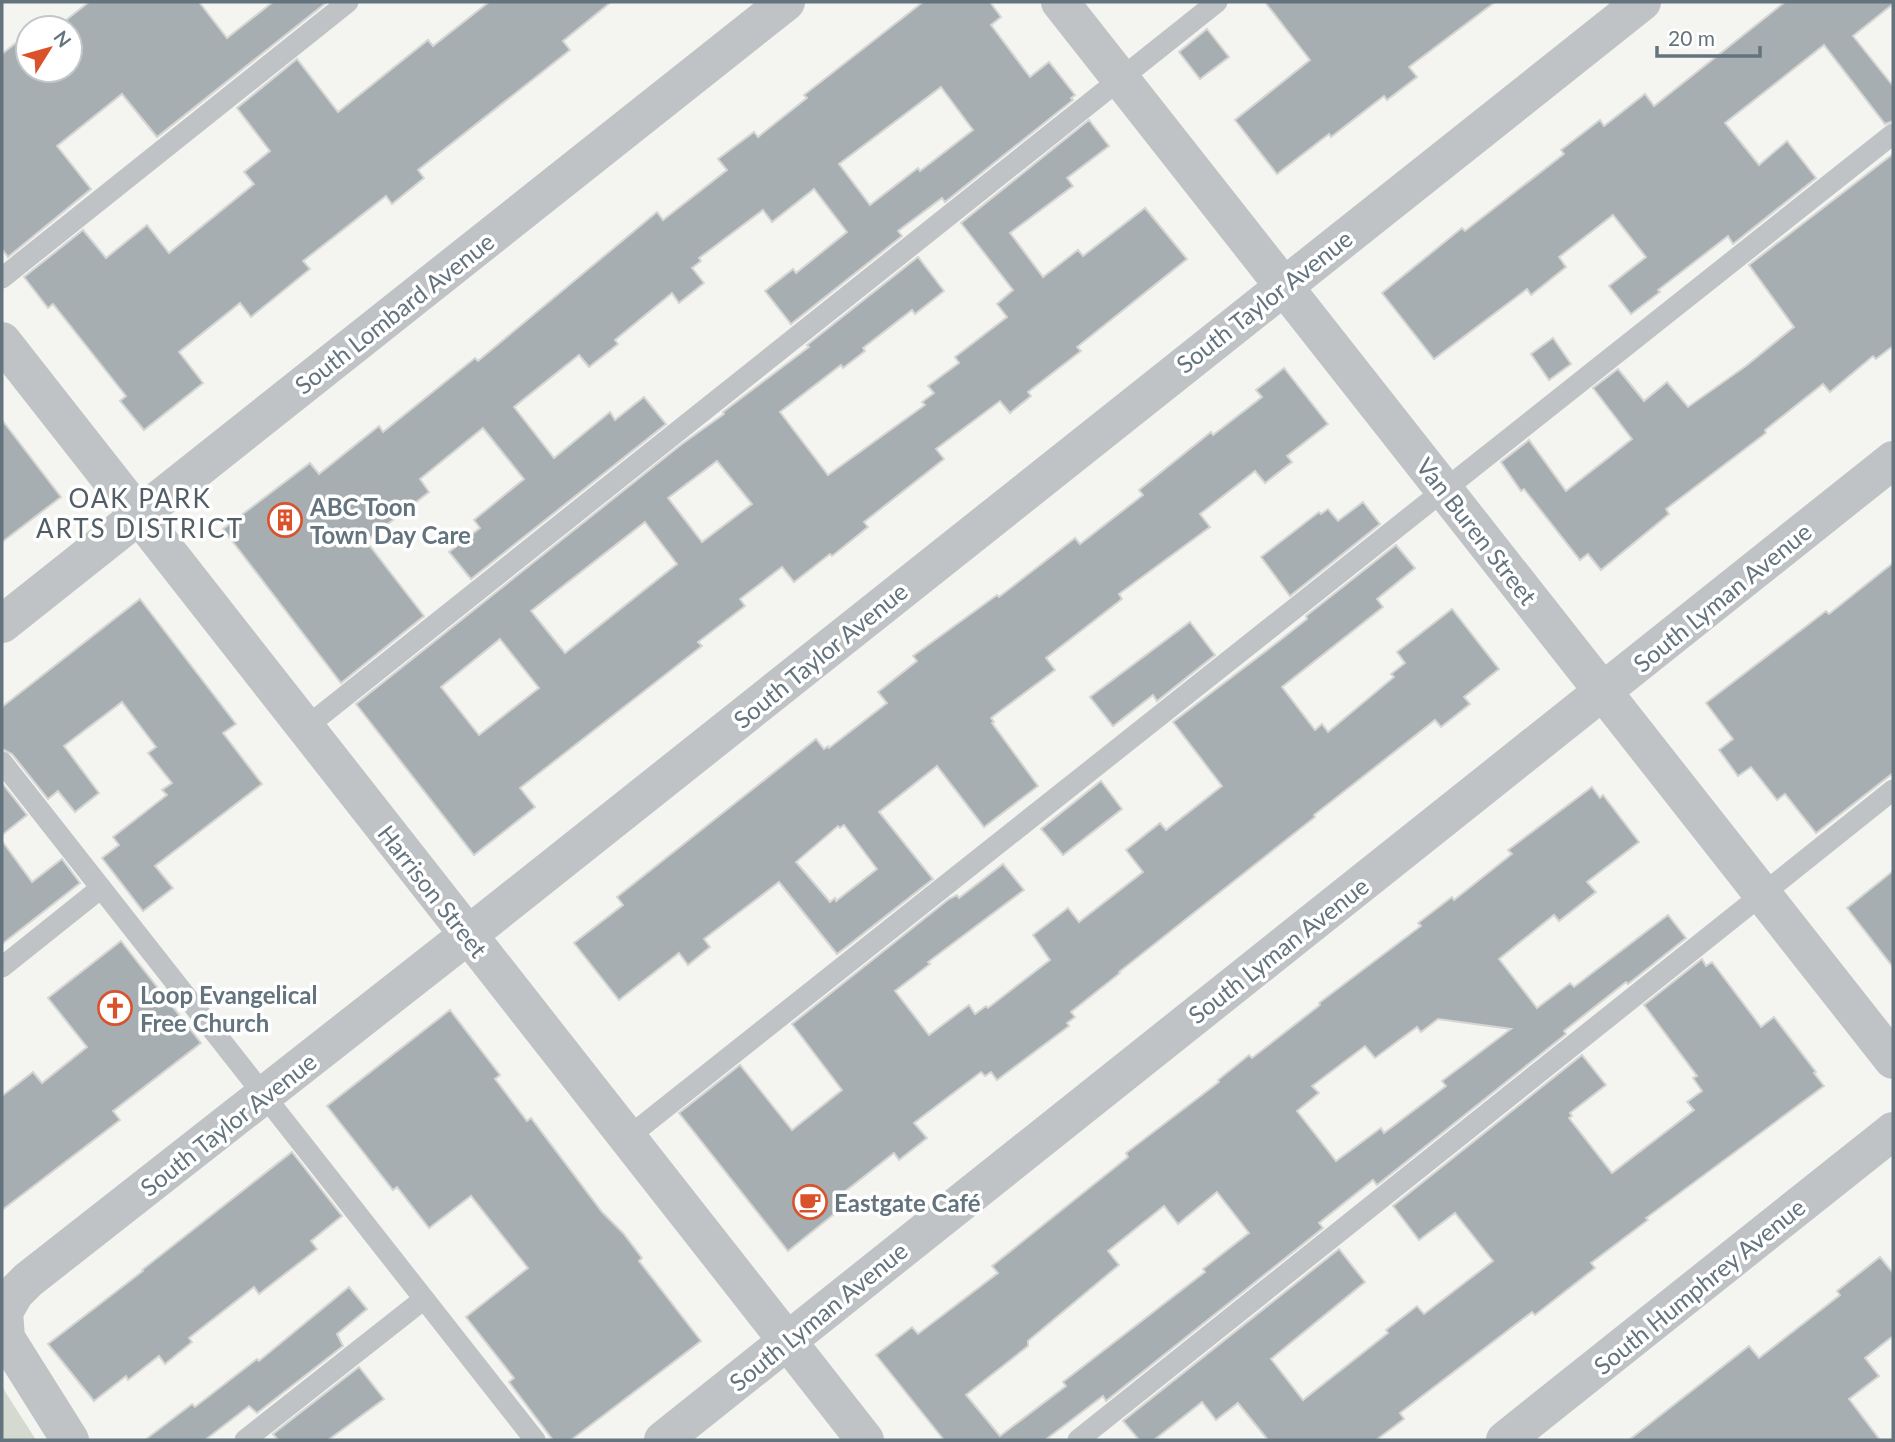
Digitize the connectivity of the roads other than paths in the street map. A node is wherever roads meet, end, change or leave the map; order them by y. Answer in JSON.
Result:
{"nodes":[{"id":1,"x":348,"y":2,"type":"edge"},
{"id":2,"x":786,"y":2,"type":"edge"},
{"id":3,"x":1059,"y":2,"type":"edge"},
{"id":4,"x":1217,"y":2,"type":"edge"},
{"id":5,"x":1642,"y":2,"type":"edge"},
{"id":6,"x":1120,"y":79,"type":"junction"},
{"id":7,"x":1893,"y":134,"type":"edge"},
{"id":8,"x":2,"y":278,"type":"edge"},
{"id":9,"x":1283,"y":286,"type":"junction"},
{"id":10,"x":2,"y":341,"type":"edge"},
{"id":11,"x":1893,"y":460,"type":"edge"},
{"id":12,"x":1444,"y":490,"type":"junction"},
{"id":13,"x":139,"y":516,"type":"junction"},
{"id":14,"x":2,"y":624,"type":"edge"},
{"id":15,"x":1604,"y":692,"type":"junction"},
{"id":16,"x":305,"y":728,"type":"junction"},
{"id":17,"x":2,"y":762,"type":"edge"},
{"id":18,"x":1893,"y":790,"type":"edge"},
{"id":19,"x":101,"y":888,"type":"junction"},
{"id":20,"x":1763,"y":894,"type":"junction"},
{"id":21,"x":468,"y":935,"type":"junction"},
{"id":22,"x":2,"y":967,"type":"edge"},
{"id":23,"x":1893,"y":1060,"type":"edge"},
{"id":24,"x":264,"y":1095,"type":"junction"},
{"id":25,"x":1893,"y":1131,"type":"edge"},
{"id":26,"x":627,"y":1138,"type":"junction"},
{"id":27,"x":424,"y":1299,"type":"junction"},
{"id":28,"x":3,"y":1310,"type":"edge"},
{"id":29,"x":786,"y":1340,"type":"junction"},
{"id":30,"x":70,"y":1440,"type":"edge"},
{"id":31,"x":246,"y":1440,"type":"edge"},
{"id":32,"x":535,"y":1440,"type":"edge"},
{"id":33,"x":663,"y":1440,"type":"edge"},
{"id":34,"x":865,"y":1440,"type":"edge"},
{"id":35,"x":1078,"y":1440,"type":"edge"},
{"id":36,"x":1505,"y":1440,"type":"edge"}],
"edges":[{"from":1,"to":8,"type":"lane"},
{"from":2,"to":13,"type":"street","name":"South Lombard Avenue"},
{"from":3,"to":6,"type":"street","name":"Van Buren Street"},
{"from":4,"to":6,"type":"lane"},
{"from":5,"to":9,"type":"street","name":"South Taylor Avenue"},
{"from":6,"to":9,"type":"street","name":"Van Buren Street"},
{"from":6,"to":16,"type":"lane"},
{"from":7,"to":12,"type":"lane"},
{"from":9,"to":12,"type":"street","name":"Van Buren Street"},
{"from":9,"to":21,"type":"street","name":"South Taylor Avenue"},
{"from":10,"to":13,"type":"street","name":"Harrison Street"},
{"from":11,"to":15,"type":"street","name":"South Lyman Avenue"},
{"from":12,"to":15,"type":"street","name":"Van Buren Street"},
{"from":12,"to":26,"type":"lane"},
{"from":13,"to":14,"type":"street","name":"South Lombard Avenue"},
{"from":13,"to":16,"type":"street","name":"Harrison Street"},
{"from":15,"to":20,"type":"street","name":"Van Buren Street"},
{"from":15,"to":29,"type":"street","name":"South Lyman Avenue"},
{"from":16,"to":21,"type":"street","name":"Harrison Street"},
{"from":17,"to":19,"type":"lane"},
{"from":18,"to":20,"type":"lane"},
{"from":19,"to":22,"type":"lane"},
{"from":19,"to":24,"type":"lane"},
{"from":20,"to":23,"type":"street","name":"Van Buren Street"},
{"from":20,"to":35,"type":"lane"},
{"from":21,"to":24,"type":"street","name":"South Taylor Avenue"},
{"from":21,"to":26,"type":"street","name":"Harrison Street"},
{"from":24,"to":27,"type":"lane"},
{"from":24,"to":28,"type":"street","name":"South Taylor Avenue"},
{"from":25,"to":36,"type":"street","name":"South Humphrey Avenue"},
{"from":26,"to":29,"type":"street","name":"Harrison Street"},
{"from":27,"to":31,"type":"lane"},
{"from":27,"to":32,"type":"lane"},
{"from":28,"to":30,"type":"street"},
{"from":29,"to":33,"type":"street","name":"South Lyman Avenue"},
{"from":29,"to":34,"type":"street","name":"Harrison Street"}]}
